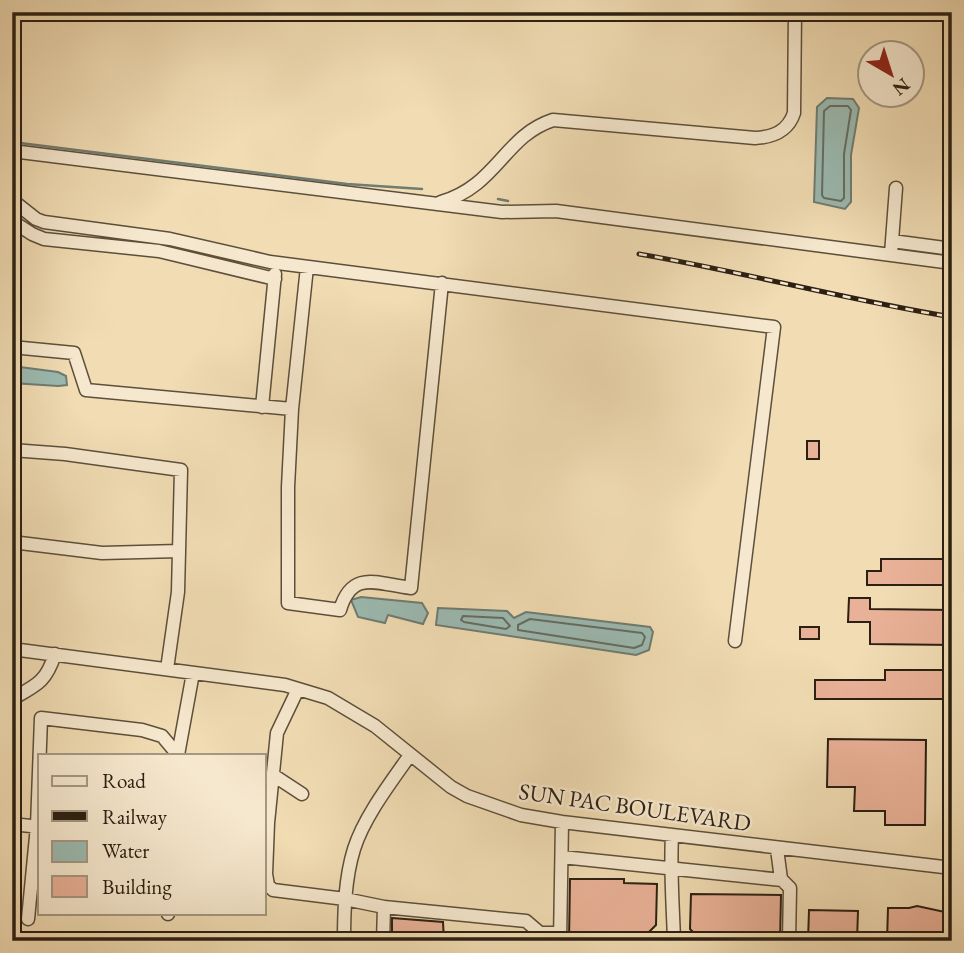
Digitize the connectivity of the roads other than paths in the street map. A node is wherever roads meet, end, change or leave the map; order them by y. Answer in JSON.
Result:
{"nodes":[{"id":1,"x":795,"y":12,"type":"edge"},
{"id":2,"x":12,"y":151,"type":"edge"},
{"id":3,"x":896,"y":188,"type":"dead end"},
{"id":4,"x":12,"y":200,"type":"edge"},
{"id":5,"x":434,"y":204,"type":"junction"},
{"id":6,"x":12,"y":221,"type":"edge"},
{"id":7,"x":892,"y":241,"type":"junction"},
{"id":8,"x":952,"y":249,"type":"edge"},
{"id":9,"x":891,"y":254,"type":"junction"},
{"id":10,"x":276,"y":263,"type":"junction"},
{"id":11,"x":952,"y":263,"type":"edge"},
{"id":12,"x":307,"y":267,"type":"junction"},
{"id":13,"x":275,"y":279,"type":"junction"},
{"id":14,"x":442,"y":283,"type":"junction"},
{"id":15,"x":12,"y":347,"type":"edge"},
{"id":16,"x":262,"y":407,"type":"junction"},
{"id":17,"x":292,"y":409,"type":"junction"},
{"id":18,"x":12,"y":450,"type":"edge"},
{"id":19,"x":12,"y":542,"type":"edge"},
{"id":20,"x":179,"y":551,"type":"junction"},
{"id":21,"x":735,"y":642,"type":"dead end"},
{"id":22,"x":12,"y":649,"type":"edge"},
{"id":23,"x":55,"y":654,"type":"junction"},
{"id":24,"x":167,"y":669,"type":"junction"},
{"id":25,"x":194,"y":673,"type":"junction"},
{"id":26,"x":298,"y":690,"type":"junction"},
{"id":27,"x":12,"y":699,"type":"edge"},
{"id":28,"x":40,"y":754,"type":"edge"},
{"id":29,"x":177,"y":754,"type":"edge"},
{"id":30,"x":178,"y":754,"type":"edge"},
{"id":31,"x":410,"y":755,"type":"junction"},
{"id":32,"x":273,"y":775,"type":"junction"},
{"id":33,"x":302,"y":794,"type":"dead end"},
{"id":34,"x":562,"y":822,"type":"junction"},
{"id":35,"x":12,"y":824,"type":"edge"},
{"id":36,"x":38,"y":826,"type":"edge"},
{"id":37,"x":38,"y":834,"type":"edge"},
{"id":38,"x":672,"y":836,"type":"junction"},
{"id":39,"x":777,"y":849,"type":"junction"},
{"id":40,"x":562,"y":857,"type":"junction"},
{"id":41,"x":670,"y":867,"type":"junction"},
{"id":42,"x":952,"y":868,"type":"edge"},
{"id":43,"x":782,"y":880,"type":"junction"},
{"id":44,"x":345,"y":898,"type":"junction"},
{"id":45,"x":384,"y":907,"type":"junction"},
{"id":46,"x":28,"y":919,"type":"dead end"},
{"id":47,"x":560,"y":937,"type":"edge"},
{"id":48,"x":344,"y":941,"type":"edge"},
{"id":49,"x":383,"y":941,"type":"edge"},
{"id":50,"x":674,"y":941,"type":"edge"},
{"id":51,"x":789,"y":941,"type":"edge"}],
"edges":[{"from":1,"to":5,"type":"street"},
{"from":2,"to":5,"type":"street"},
{"from":3,"to":7,"type":"street"},
{"from":4,"to":10,"type":"street"},
{"from":5,"to":9,"type":"street"},
{"from":6,"to":13,"type":"street"},
{"from":7,"to":8,"type":"street"},
{"from":7,"to":9,"type":"street"},
{"from":9,"to":11,"type":"street"},
{"from":10,"to":12,"type":"street"},
{"from":10,"to":13,"type":"street"},
{"from":12,"to":14,"type":"street"},
{"from":12,"to":17,"type":"street"},
{"from":13,"to":16,"type":"street"},
{"from":14,"to":17,"type":"street"},
{"from":14,"to":21,"type":"street"},
{"from":15,"to":16,"type":"street"},
{"from":16,"to":17,"type":"street"},
{"from":18,"to":20,"type":"street"},
{"from":19,"to":20,"type":"street"},
{"from":20,"to":24,"type":"street"},
{"from":22,"to":23,"type":"street","name":"SUN PAC BOULEVARD"},
{"from":23,"to":24,"type":"street","name":"SUN PAC BOULEVARD"},
{"from":23,"to":27,"type":"street"},
{"from":24,"to":25,"type":"street","name":"SUN PAC BOULEVARD"},
{"from":25,"to":26,"type":"street","name":"SUN PAC BOULEVARD"},
{"from":25,"to":30,"type":"street"},
{"from":26,"to":31,"type":"street","name":"SUN PAC BOULEVARD"},
{"from":26,"to":32,"type":"street"},
{"from":28,"to":29,"type":"street"},
{"from":31,"to":34,"type":"street","name":"SUN PAC BOULEVARD"},
{"from":31,"to":44,"type":"street"},
{"from":32,"to":33,"type":"street"},
{"from":32,"to":44,"type":"street"},
{"from":34,"to":38,"type":"street","name":"SUN PAC BOULEVARD"},
{"from":34,"to":40,"type":"street"},
{"from":35,"to":36,"type":"street"},
{"from":37,"to":46,"type":"street"},
{"from":38,"to":39,"type":"street","name":"SUN PAC BOULEVARD"},
{"from":38,"to":41,"type":"street"},
{"from":39,"to":42,"type":"street","name":"SUN PAC BOULEVARD"},
{"from":39,"to":43,"type":"street"},
{"from":40,"to":41,"type":"street"},
{"from":40,"to":47,"type":"street"},
{"from":41,"to":43,"type":"street"},
{"from":41,"to":50,"type":"street"},
{"from":43,"to":51,"type":"street"},
{"from":44,"to":45,"type":"street"},
{"from":44,"to":48,"type":"street"},
{"from":45,"to":47,"type":"street"},
{"from":45,"to":49,"type":"street"}]}
